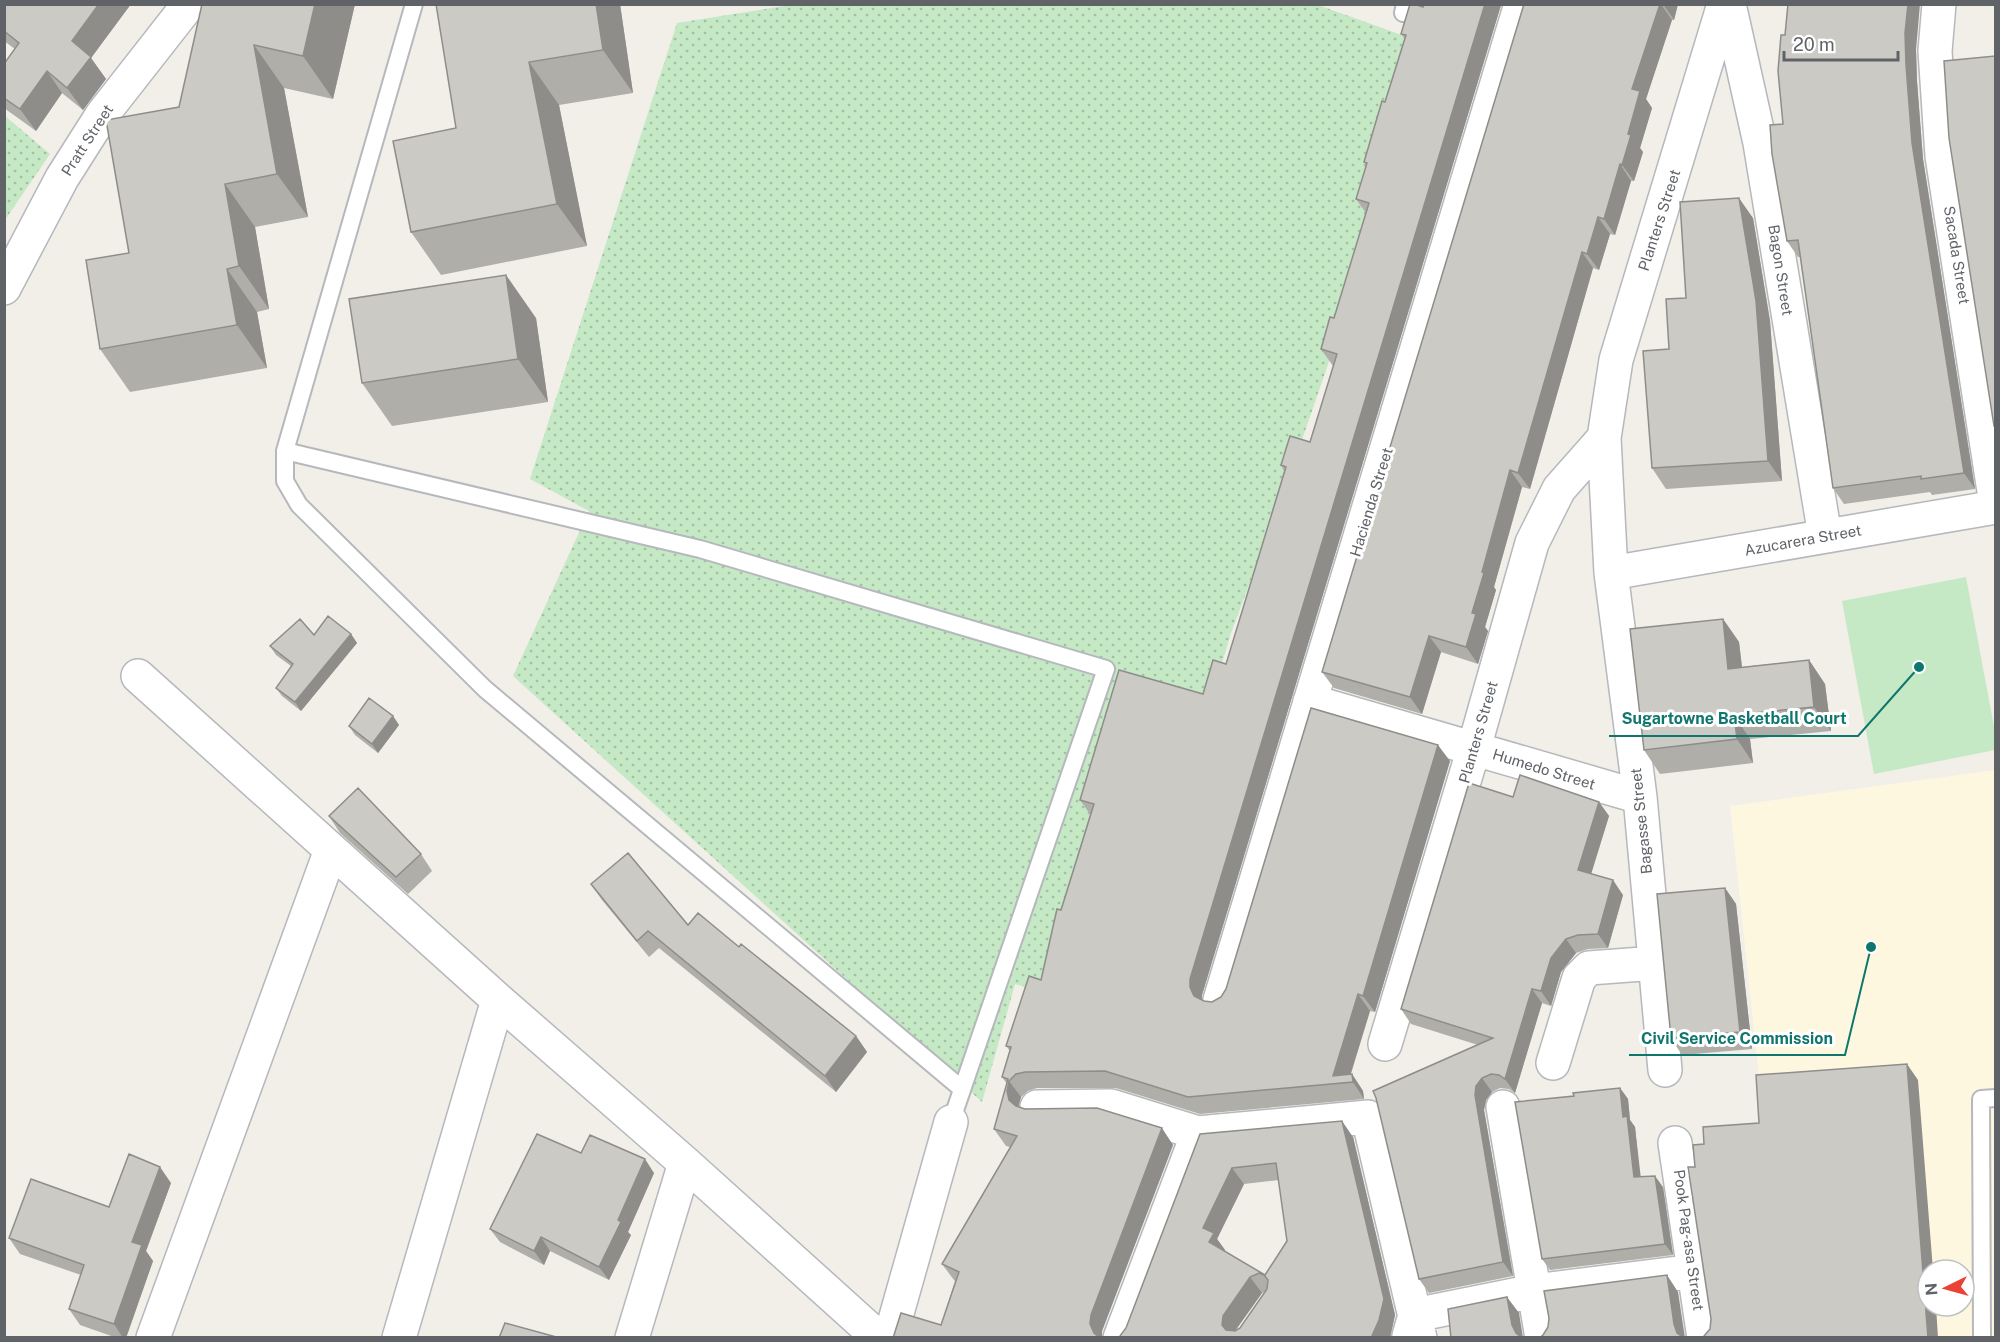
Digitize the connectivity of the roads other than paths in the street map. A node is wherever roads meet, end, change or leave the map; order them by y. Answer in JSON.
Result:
{"nodes":[{"id":1,"x":189,"y":4,"type":"edge"},
{"id":2,"x":414,"y":4,"type":"edge"},
{"id":3,"x":1521,"y":4,"type":"edge"},
{"id":4,"x":1724,"y":4,"type":"edge"},
{"id":5,"x":1729,"y":4,"type":"edge"},
{"id":6,"x":1939,"y":4,"type":"edge"},
{"id":7,"x":4,"y":288,"type":"edge"},
{"id":8,"x":1604,"y":438,"type":"junction"},
{"id":9,"x":285,"y":451,"type":"junction"},
{"id":10,"x":1995,"y":506,"type":"edge"},
{"id":11,"x":1825,"y":536,"type":"junction"},
{"id":12,"x":1611,"y":573,"type":"junction"},
{"id":13,"x":138,"y":676,"type":"dead end"},
{"id":14,"x":1310,"y":701,"type":"junction"},
{"id":15,"x":1474,"y":747,"type":"junction"},
{"id":16,"x":1640,"y":797,"type":"junction"},
{"id":17,"x":331,"y":850,"type":"junction"},
{"id":18,"x":1656,"y":963,"type":"junction"},
{"id":19,"x":498,"y":1000,"type":"junction"},
{"id":20,"x":1221,"y":1000,"type":"edge"},
{"id":21,"x":1384,"y":1044,"type":"dead end"},
{"id":22,"x":1553,"y":1064,"type":"dead end"},
{"id":23,"x":1665,"y":1070,"type":"dead end"},
{"id":24,"x":962,"y":1089,"type":"junction"},
{"id":25,"x":1995,"y":1098,"type":"edge"},
{"id":26,"x":1037,"y":1107,"type":"edge"},
{"id":27,"x":1503,"y":1107,"type":"dead end"},
{"id":28,"x":951,"y":1122,"type":"joint"},
{"id":29,"x":1198,"y":1133,"type":"junction"},
{"id":30,"x":1675,"y":1143,"type":"dead end"},
{"id":31,"x":685,"y":1163,"type":"junction"},
{"id":32,"x":1694,"y":1271,"type":"junction"},
{"id":33,"x":1534,"y":1291,"type":"junction"},
{"id":34,"x":1415,"y":1330,"type":"edge"},
{"id":35,"x":153,"y":1338,"type":"edge"},
{"id":36,"x":399,"y":1338,"type":"edge"},
{"id":37,"x":632,"y":1338,"type":"edge"},
{"id":38,"x":879,"y":1338,"type":"edge"},
{"id":39,"x":890,"y":1338,"type":"edge"},
{"id":40,"x":1120,"y":1338,"type":"edge"},
{"id":41,"x":1542,"y":1338,"type":"edge"},
{"id":42,"x":1704,"y":1338,"type":"edge"},
{"id":43,"x":1982,"y":1338,"type":"edge"}],
"edges":[{"from":1,"to":7,"type":"street","name":"Pratt Street"},
{"from":2,"to":9,"type":"lane"},
{"from":3,"to":14,"type":"street","name":"Hacienda Street"},
{"from":4,"to":8,"type":"street","name":"Planters Street"},
{"from":5,"to":11,"type":"street","name":"Bagon Street"},
{"from":6,"to":10,"type":"street","name":"Sacada Street"},
{"from":8,"to":12,"type":"street","name":"Planters Street"},
{"from":8,"to":15,"type":"street","name":"Planters Street"},
{"from":9,"to":24,"type":"lane"},
{"from":9,"to":24,"type":"lane"},
{"from":10,"to":11,"type":"street","name":"Azucarera Street"},
{"from":11,"to":12,"type":"street","name":"Azucarera Street"},
{"from":12,"to":16,"type":"street","name":"Bagasse Street"},
{"from":13,"to":17,"type":"street"},
{"from":14,"to":15,"type":"street","name":"Humedo Street"},
{"from":14,"to":20,"type":"street","name":"Hacienda Street"},
{"from":15,"to":16,"type":"street","name":"Humedo Street"},
{"from":15,"to":21,"type":"street","name":"Planters Street"},
{"from":16,"to":18,"type":"street","name":"Bagasse Street"},
{"from":17,"to":19,"type":"street"},
{"from":17,"to":35,"type":"street"},
{"from":18,"to":22,"type":"street"},
{"from":18,"to":23,"type":"street","name":"Bagasse Street"},
{"from":19,"to":31,"type":"street"},
{"from":19,"to":36,"type":"street"},
{"from":24,"to":28,"type":"lane"},
{"from":25,"to":43,"type":"lane"},
{"from":26,"to":29,"type":"street"},
{"from":27,"to":33,"type":"street"},
{"from":28,"to":39,"type":"street"},
{"from":29,"to":34,"type":"street"},
{"from":29,"to":40,"type":"street"},
{"from":30,"to":32,"type":"street","name":"Pook Pag-asa Street"},
{"from":31,"to":37,"type":"street"},
{"from":31,"to":38,"type":"street"},
{"from":32,"to":33,"type":"street"},
{"from":32,"to":42,"type":"street","name":"Pook Pag-asa Street"},
{"from":33,"to":34,"type":"street"},
{"from":33,"to":41,"type":"street"}]}
